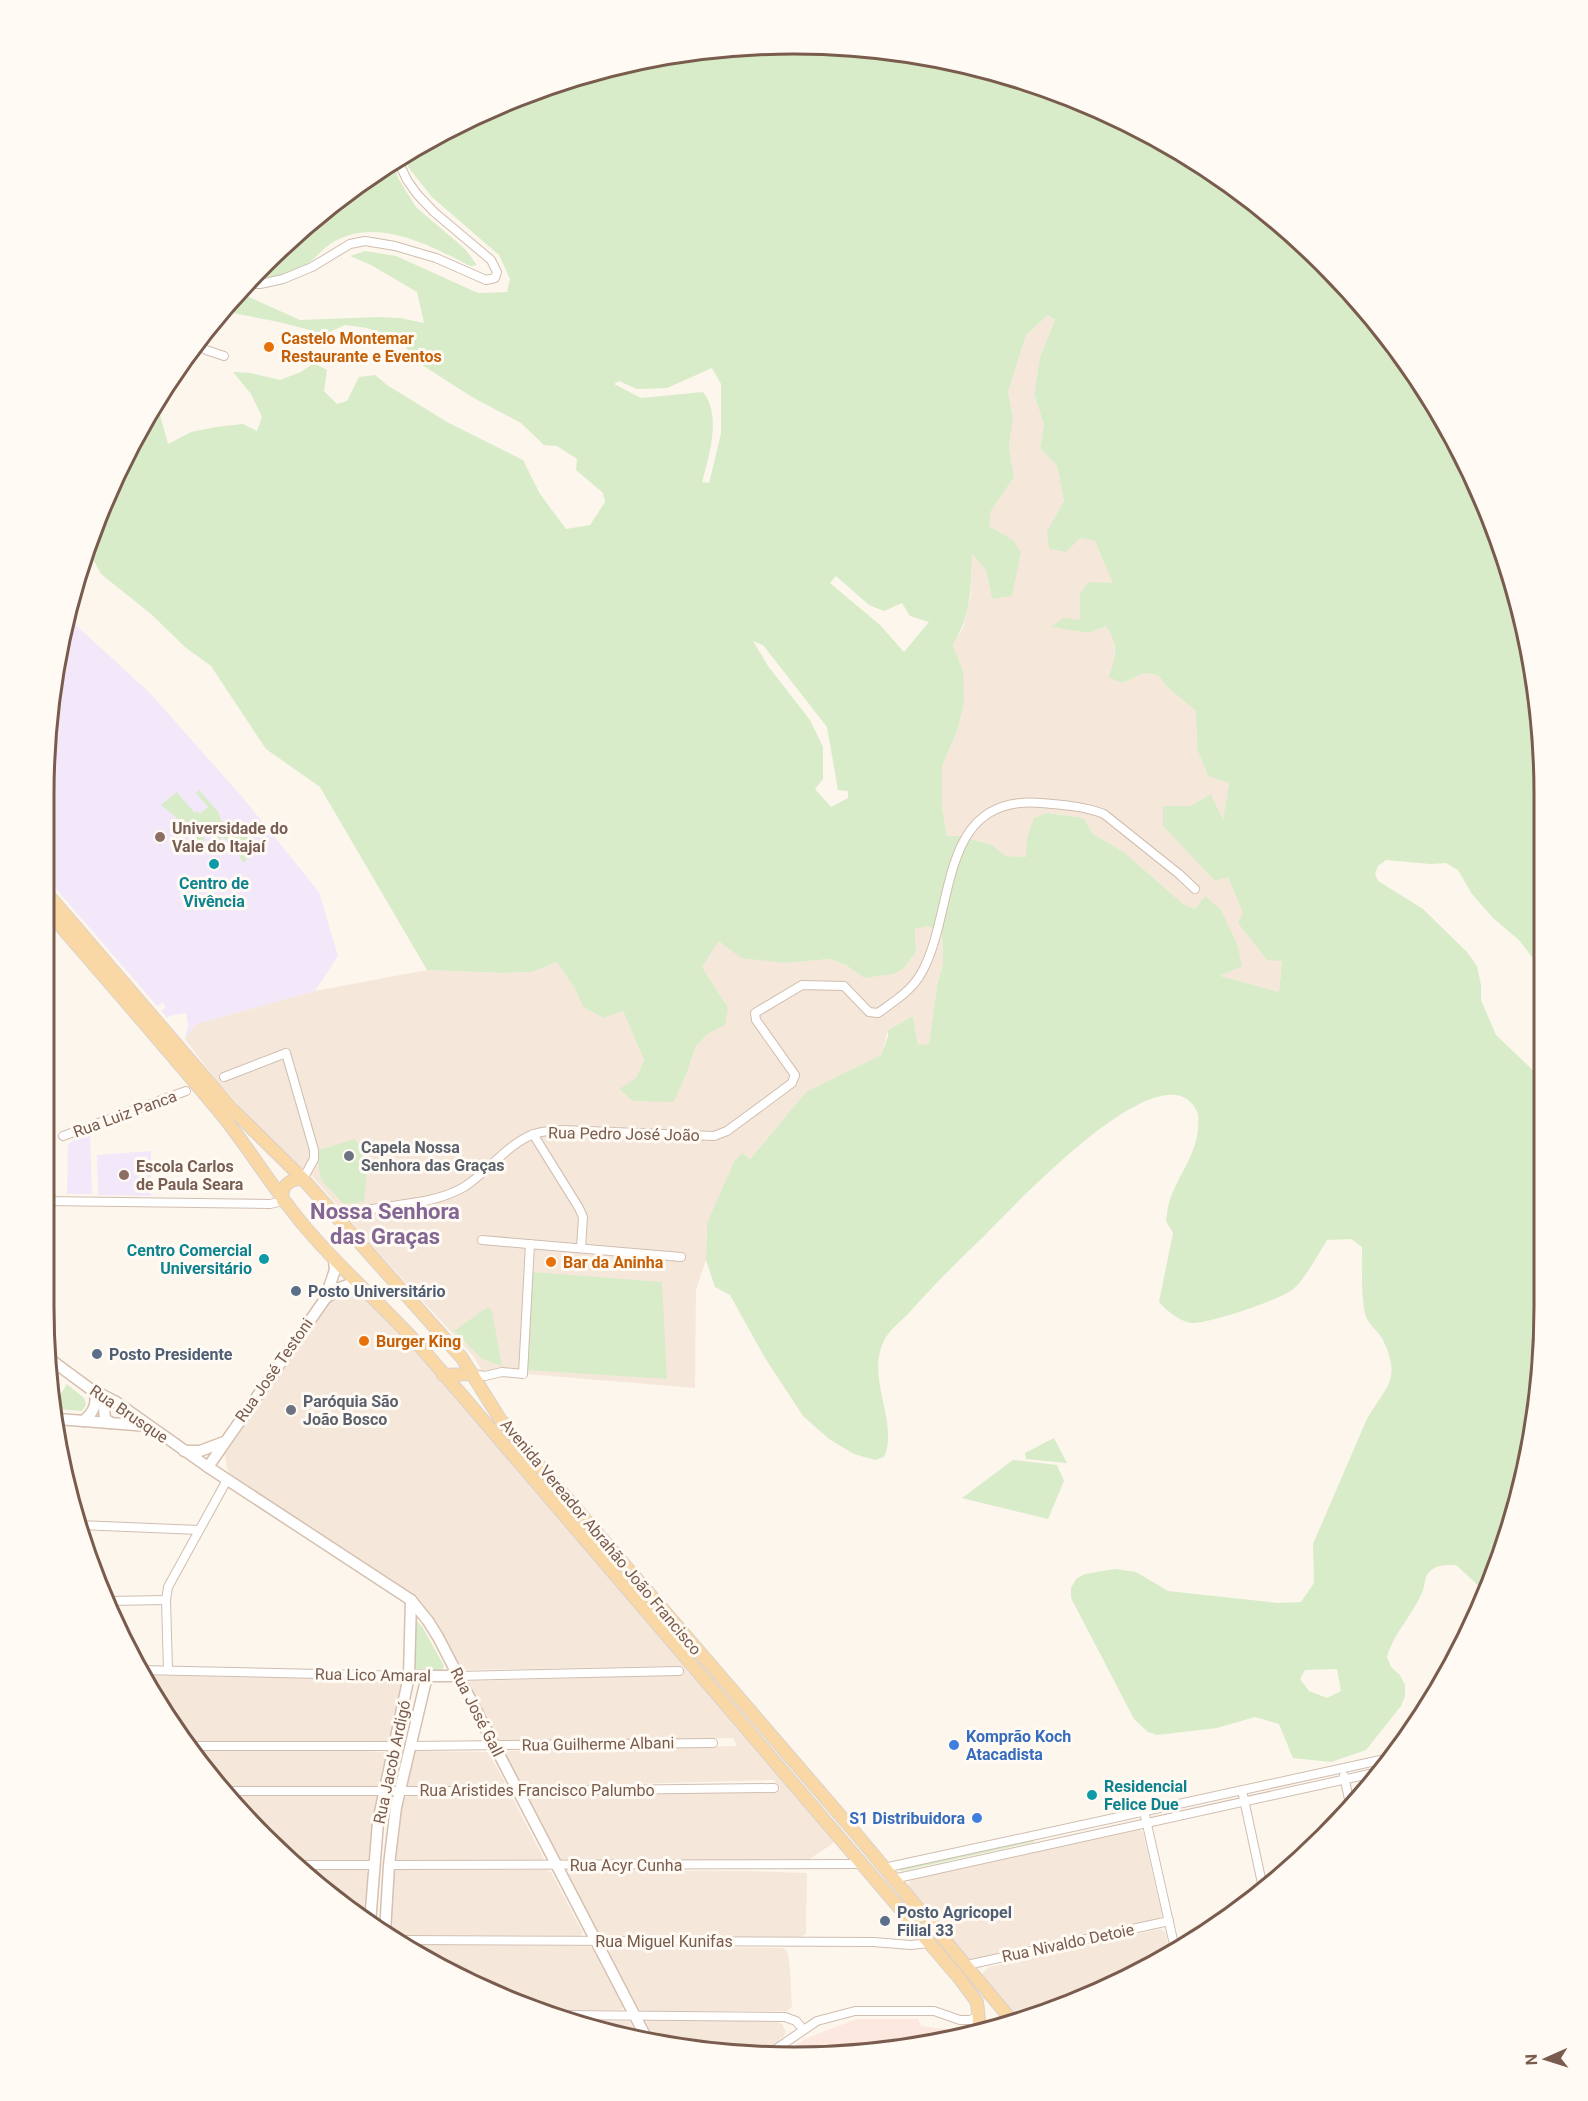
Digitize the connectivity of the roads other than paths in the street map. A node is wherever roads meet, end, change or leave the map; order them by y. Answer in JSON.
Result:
{"nodes":[{"id":1,"x":401,"y":168,"type":"edge"},
{"id":2,"x":259,"y":284,"type":"edge"},
{"id":3,"x":204,"y":348,"type":"edge"},
{"id":4,"x":224,"y":356,"type":"dead end"},
{"id":5,"x":1196,"y":889,"type":"dead end"},
{"id":6,"x":54,"y":902,"type":"edge"},
{"id":7,"x":54,"y":919,"type":"edge"},
{"id":8,"x":224,"y":1077,"type":"dead end"},
{"id":9,"x":186,"y":1091,"type":"dead end"},
{"id":10,"x":533,"y":1134,"type":"junction"},
{"id":11,"x":63,"y":1136,"type":"dead end"},
{"id":12,"x":303,"y":1179,"type":"junction"},
{"id":13,"x":54,"y":1201,"type":"edge"},
{"id":14,"x":283,"y":1201,"type":"junction"},
{"id":15,"x":338,"y":1218,"type":"junction"},
{"id":16,"x":482,"y":1240,"type":"dead end"},
{"id":17,"x":530,"y":1244,"type":"junction"},
{"id":18,"x":581,"y":1248,"type":"junction"},
{"id":19,"x":681,"y":1257,"type":"dead end"},
{"id":20,"x":334,"y":1260,"type":"junction"},
{"id":21,"x":357,"y":1282,"type":"junction"},
{"id":22,"x":325,"y":1299,"type":"junction"},
{"id":23,"x":57,"y":1364,"type":"edge"},
{"id":24,"x":473,"y":1374,"type":"junction"},
{"id":25,"x":443,"y":1375,"type":"junction"},
{"id":26,"x":94,"y":1390,"type":"junction"},
{"id":27,"x":116,"y":1402,"type":"junction"},
{"id":28,"x":63,"y":1419,"type":"edge"},
{"id":29,"x":83,"y":1421,"type":"junction"},
{"id":30,"x":111,"y":1423,"type":"junction"},
{"id":31,"x":149,"y":1426,"type":"junction"},
{"id":32,"x":224,"y":1441,"type":"junction"},
{"id":33,"x":183,"y":1450,"type":"junction"},
{"id":34,"x":208,"y":1467,"type":"junction"},
{"id":35,"x":227,"y":1480,"type":"junction"},
{"id":36,"x":87,"y":1525,"type":"edge"},
{"id":37,"x":199,"y":1530,"type":"junction"},
{"id":38,"x":115,"y":1600,"type":"edge"},
{"id":39,"x":166,"y":1600,"type":"junction"},
{"id":40,"x":411,"y":1600,"type":"junction"},
{"id":41,"x":149,"y":1670,"type":"edge"},
{"id":42,"x":168,"y":1670,"type":"junction"},
{"id":43,"x":679,"y":1671,"type":"dead end"},
{"id":44,"x":409,"y":1676,"type":"junction"},
{"id":45,"x":427,"y":1676,"type":"junction"},
{"id":46,"x":458,"y":1676,"type":"junction"},
{"id":47,"x":713,"y":1743,"type":"dead end"},
{"id":48,"x":199,"y":1746,"type":"edge"},
{"id":49,"x":395,"y":1746,"type":"junction"},
{"id":50,"x":410,"y":1746,"type":"junction"},
{"id":51,"x":494,"y":1746,"type":"junction"},
{"id":52,"x":1378,"y":1760,"type":"edge"},
{"id":53,"x":1343,"y":1768,"type":"junction"},
{"id":54,"x":1366,"y":1775,"type":"edge"},
{"id":55,"x":1345,"y":1780,"type":"junction"},
{"id":56,"x":774,"y":1788,"type":"dead end"},
{"id":57,"x":1242,"y":1790,"type":"junction"},
{"id":58,"x":235,"y":1791,"type":"edge"},
{"id":59,"x":384,"y":1791,"type":"junction"},
{"id":60,"x":400,"y":1791,"type":"junction"},
{"id":61,"x":518,"y":1791,"type":"junction"},
{"id":62,"x":1348,"y":1797,"type":"edge"},
{"id":63,"x":1245,"y":1802,"type":"junction"},
{"id":64,"x":1144,"y":1811,"type":"junction"},
{"id":65,"x":1147,"y":1823,"type":"junction"},
{"id":66,"x":1041,"y":1834,"type":"junction"},
{"id":67,"x":1044,"y":1846,"type":"junction"},
{"id":68,"x":952,"y":1853,"type":"junction"},
{"id":69,"x":863,"y":1864,"type":"junction"},
{"id":70,"x":308,"y":1865,"type":"edge"},
{"id":71,"x":375,"y":1865,"type":"junction"},
{"id":72,"x":390,"y":1865,"type":"junction"},
{"id":73,"x":556,"y":1865,"type":"junction"},
{"id":74,"x":955,"y":1865,"type":"junction"},
{"id":75,"x":884,"y":1868,"type":"junction"},
{"id":76,"x":893,"y":1879,"type":"junction"},
{"id":77,"x":1261,"y":1880,"type":"edge"},
{"id":78,"x":371,"y":1913,"type":"edge"},
{"id":79,"x":1169,"y":1921,"type":"junction"},
{"id":80,"x":386,"y":1924,"type":"edge"},
{"id":81,"x":411,"y":1940,"type":"edge"},
{"id":82,"x":595,"y":1941,"type":"junction"},
{"id":83,"x":929,"y":1942,"type":"junction"},
{"id":84,"x":1173,"y":1942,"type":"edge"},
{"id":85,"x":967,"y":1965,"type":"junction"},
{"id":86,"x":580,"y":2015,"type":"edge"},
{"id":87,"x":1008,"y":2015,"type":"edge"},
{"id":88,"x":634,"y":2016,"type":"junction"},
{"id":89,"x":1005,"y":2016,"type":"edge"},
{"id":90,"x":980,"y":2022,"type":"edge"},
{"id":91,"x":803,"y":2029,"type":"junction"},
{"id":92,"x":642,"y":2031,"type":"edge"},
{"id":93,"x":779,"y":2046,"type":"edge"}],
"edges":[{"from":1,"to":2,"type":"street"},
{"from":3,"to":4,"type":"street"},
{"from":5,"to":10,"type":"street","name":"Rua Pedro José João"},
{"from":6,"to":12,"type":"main road","name":"Avenida Vereador Abrahão João Francisco"},
{"from":7,"to":14,"type":"main road","name":"Avenida Vereador Abrahão João Francisco"},
{"from":8,"to":12,"type":"street"},
{"from":9,"to":11,"type":"street","name":"Rua Luiz Panca"},
{"from":10,"to":15,"type":"street","name":"Rua Pedro José João"},
{"from":10,"to":18,"type":"street"},
{"from":12,"to":14,"type":"main road"},
{"from":12,"to":15,"type":"main road","name":"Avenida Vereador Abrahão João Francisco"},
{"from":13,"to":14,"type":"street"},
{"from":14,"to":20,"type":"main road","name":"Avenida Vereador Abrahão João Francisco"},
{"from":15,"to":24,"type":"main road","name":"Avenida Vereador Abrahão João Francisco"},
{"from":16,"to":17,"type":"street"},
{"from":17,"to":18,"type":"street"},
{"from":17,"to":24,"type":"street"},
{"from":18,"to":19,"type":"street"},
{"from":20,"to":21,"type":"main road","name":"Avenida Vereador Abrahão João Francisco"},
{"from":20,"to":22,"type":"main road","name":"Rua José Testoni"},
{"from":21,"to":22,"type":"main road","name":"Rua José Testoni"},
{"from":21,"to":25,"type":"main road","name":"Avenida Vereador Abrahão João Francisco"},
{"from":22,"to":32,"type":"main road","name":"Rua José Testoni"},
{"from":23,"to":26,"type":"main road","name":"Rua Brusque"},
{"from":24,"to":25,"type":"main road"},
{"from":24,"to":75,"type":"main road","name":"Avenida Vereador Abrahão João Francisco"},
{"from":25,"to":69,"type":"main road","name":"Avenida Vereador Abrahão João Francisco"},
{"from":26,"to":27,"type":"main road","name":"Rua Brusque"},
{"from":26,"to":29,"type":"main road"},
{"from":27,"to":30,"type":"main road"},
{"from":27,"to":31,"type":"main road","name":"Rua Brusque"},
{"from":28,"to":29,"type":"main road"},
{"from":29,"to":30,"type":"main road"},
{"from":30,"to":31,"type":"main road"},
{"from":31,"to":33,"type":"main road","name":"Rua Brusque"},
{"from":32,"to":33,"type":"main road"},
{"from":32,"to":34,"type":"main road","name":"Rua José Testoni"},
{"from":33,"to":34,"type":"main road","name":"Rua Brusque"},
{"from":34,"to":35,"type":"main road","name":"Rua José Gall"},
{"from":35,"to":37,"type":"street"},
{"from":35,"to":40,"type":"main road","name":"Rua José Gall"},
{"from":36,"to":37,"type":"street"},
{"from":37,"to":39,"type":"street"},
{"from":38,"to":39,"type":"street"},
{"from":39,"to":42,"type":"street"},
{"from":40,"to":44,"type":"main road","name":"Rua Jacob Ardigó"},
{"from":40,"to":46,"type":"main road","name":"Rua José Gall"},
{"from":41,"to":42,"type":"street","name":"Rua Lico Amaral"},
{"from":42,"to":44,"type":"street","name":"Rua Lico Amaral"},
{"from":43,"to":46,"type":"street","name":"Rua Lico Amaral"},
{"from":44,"to":45,"type":"main road","name":"Rua Lico Amaral"},
{"from":44,"to":49,"type":"main road","name":"Rua Jacob Ardigó"},
{"from":45,"to":46,"type":"main road","name":"Rua Lico Amaral"},
{"from":45,"to":50,"type":"main road","name":"Rua Jacob Ardigó"},
{"from":46,"to":51,"type":"main road","name":"Rua José Gall"},
{"from":47,"to":51,"type":"street","name":"Rua Guilherme Albani"},
{"from":48,"to":49,"type":"street"},
{"from":49,"to":59,"type":"main road","name":"Rua Jacob Ardigó"},
{"from":50,"to":51,"type":"street","name":"Rua Guilherme Albani"},
{"from":50,"to":60,"type":"main road","name":"Rua Jacob Ardigó"},
{"from":51,"to":61,"type":"main road","name":"Rua José Gall"},
{"from":52,"to":53,"type":"street"},
{"from":53,"to":55,"type":"street"},
{"from":53,"to":57,"type":"street"},
{"from":54,"to":55,"type":"street"},
{"from":55,"to":62,"type":"street"},
{"from":55,"to":63,"type":"street"},
{"from":56,"to":61,"type":"street","name":"Rua Aristides Francisco Palumbo"},
{"from":57,"to":63,"type":"street"},
{"from":57,"to":64,"type":"street"},
{"from":58,"to":59,"type":"street","name":"Rua Aristides Francisco Palumbo"},
{"from":59,"to":60,"type":"street","name":"Rua Aristides Francisco Palumbo"},
{"from":59,"to":71,"type":"main road","name":"Rua Jacob Ardigó"},
{"from":60,"to":61,"type":"street","name":"Rua Aristides Francisco Palumbo"},
{"from":60,"to":72,"type":"main road","name":"Rua Jacob Ardigó"},
{"from":61,"to":73,"type":"main road","name":"Rua José Gall"},
{"from":63,"to":65,"type":"street"},
{"from":63,"to":77,"type":"street"},
{"from":64,"to":65,"type":"street"},
{"from":64,"to":66,"type":"street"},
{"from":65,"to":67,"type":"street"},
{"from":65,"to":79,"type":"street"},
{"from":66,"to":67,"type":"street"},
{"from":66,"to":68,"type":"street"},
{"from":67,"to":74,"type":"street"},
{"from":68,"to":74,"type":"street"},
{"from":68,"to":75,"type":"street"},
{"from":69,"to":73,"type":"street","name":"Rua Acyr Cunha"},
{"from":69,"to":83,"type":"main road","name":"Avenida Vereador Abrahão João Francisco"},
{"from":70,"to":71,"type":"street"},
{"from":71,"to":78,"type":"main road","name":"Rua Jacob Ardigó"},
{"from":72,"to":73,"type":"street","name":"Rua Acyr Cunha"},
{"from":72,"to":80,"type":"main road","name":"Rua Jacob Ardigó"},
{"from":73,"to":82,"type":"main road","name":"Rua José Gall"},
{"from":74,"to":76,"type":"street"},
{"from":75,"to":76,"type":"main road","name":"Avenida Vereador Abrahão João Francisco"},
{"from":76,"to":85,"type":"main road","name":"Avenida Vereador Abrahão João Francisco"},
{"from":79,"to":84,"type":"street"},
{"from":79,"to":85,"type":"street","name":"Rua Nivaldo Detoie"},
{"from":81,"to":82,"type":"street","name":"Rua Miguel Kunifas"},
{"from":82,"to":83,"type":"street","name":"Rua Miguel Kunifas"},
{"from":82,"to":88,"type":"main road","name":"Rua José Gall"},
{"from":83,"to":90,"type":"main road","name":"Avenida Vereador Abrahão João Francisco"},
{"from":85,"to":87,"type":"main road","name":"Avenida Vereador Abrahão João Francisco"},
{"from":86,"to":88,"type":"street"},
{"from":88,"to":91,"type":"street"},
{"from":88,"to":92,"type":"main road","name":"Rua José Gall"},
{"from":89,"to":90,"type":"main road"},
{"from":90,"to":91,"type":"street"},
{"from":91,"to":93,"type":"street"}]}
